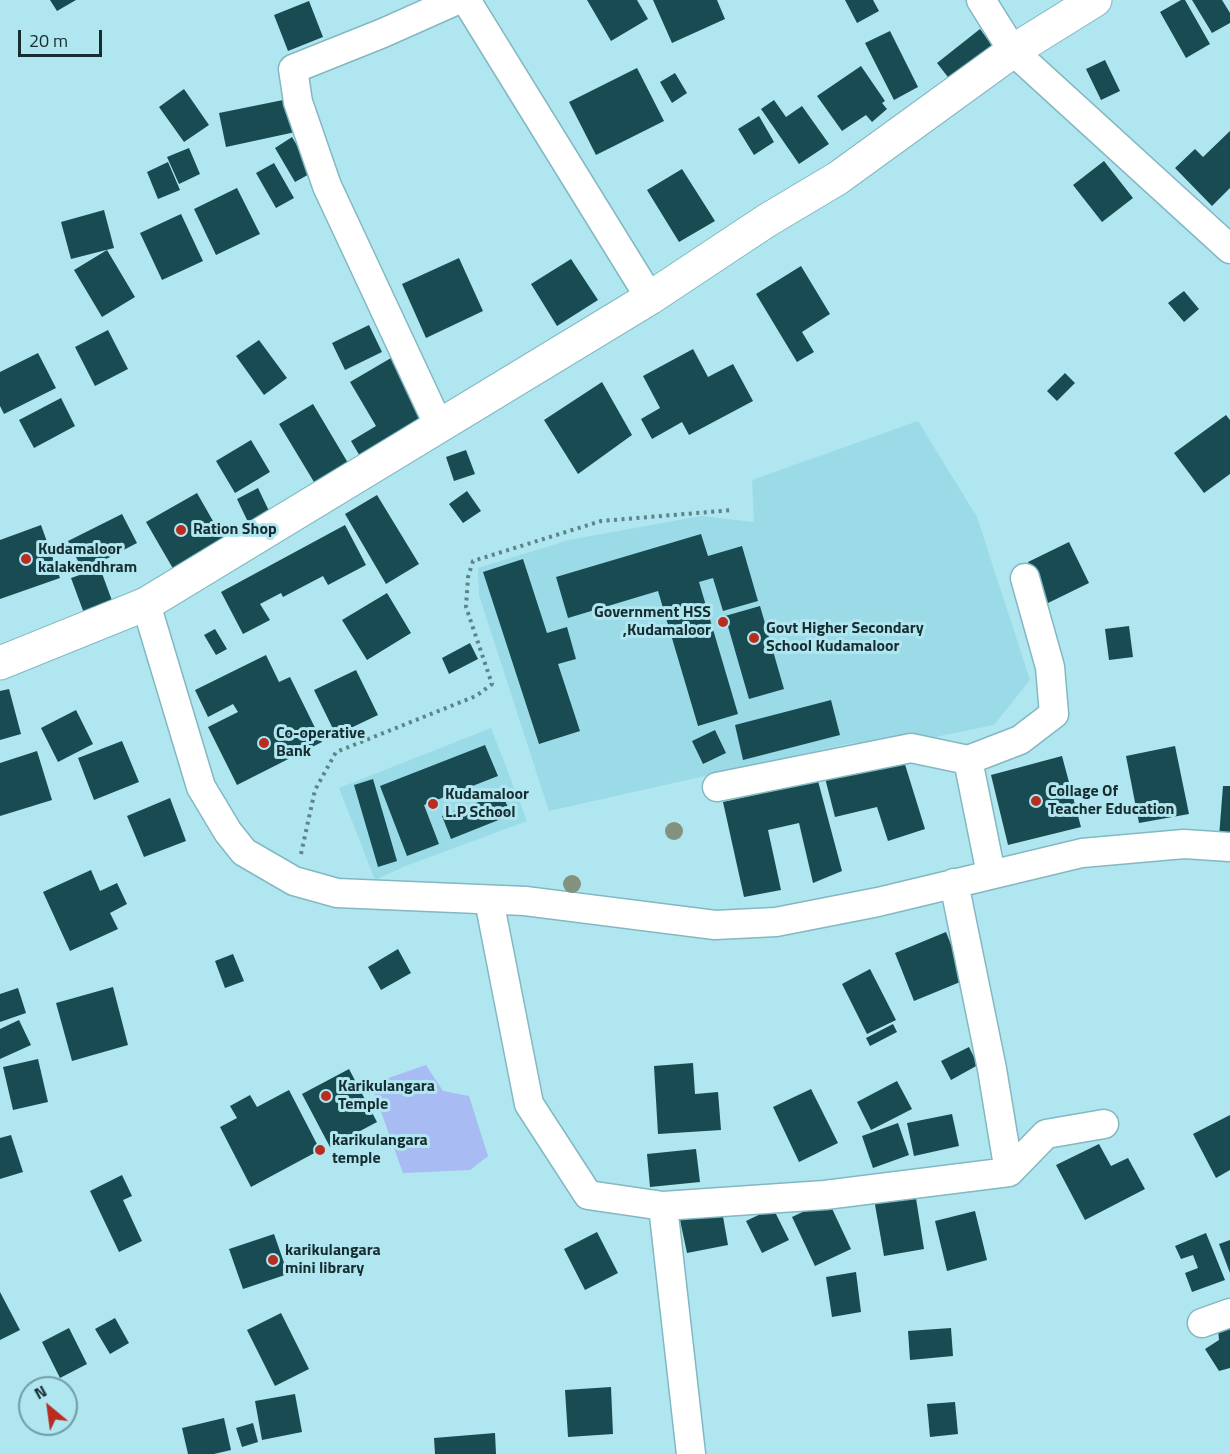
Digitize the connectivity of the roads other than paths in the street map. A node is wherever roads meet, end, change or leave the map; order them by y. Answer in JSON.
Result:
{"nodes":[{"id":1,"x":457,"y":0,"type":"edge"},
{"id":2,"x":466,"y":0,"type":"edge"},
{"id":3,"x":981,"y":0,"type":"edge"},
{"id":4,"x":1095,"y":0,"type":"edge"},
{"id":5,"x":1013,"y":51,"type":"junction"},
{"id":6,"x":1230,"y":249,"type":"edge"},
{"id":7,"x":650,"y":298,"type":"junction"},
{"id":8,"x":439,"y":426,"type":"junction"},
{"id":9,"x":1024,"y":578,"type":"dead end"},
{"id":10,"x":146,"y":604,"type":"junction"},
{"id":11,"x":0,"y":663,"type":"edge"},
{"id":12,"x":968,"y":759,"type":"junction"},
{"id":13,"x":717,"y":788,"type":"dead end"},
{"id":14,"x":1230,"y":847,"type":"edge"},
{"id":15,"x":992,"y":874,"type":"junction"},
{"id":16,"x":954,"y":883,"type":"junction"},
{"id":17,"x":489,"y":900,"type":"junction"},
{"id":18,"x":1104,"y":1124,"type":"dead end"},
{"id":19,"x":1009,"y":1172,"type":"junction"},
{"id":20,"x":663,"y":1206,"type":"junction"},
{"id":21,"x":1230,"y":1313,"type":"edge"},
{"id":22,"x":1202,"y":1323,"type":"dead end"},
{"id":23,"x":691,"y":1454,"type":"edge"}],
"edges":[{"from":1,"to":8,"type":"street"},
{"from":2,"to":7,"type":"street"},
{"from":3,"to":5,"type":"street"},
{"from":4,"to":5,"type":"main road"},
{"from":5,"to":6,"type":"street"},
{"from":5,"to":7,"type":"main road"},
{"from":7,"to":8,"type":"main road"},
{"from":8,"to":10,"type":"main road"},
{"from":9,"to":12,"type":"street"},
{"from":10,"to":11,"type":"main road"},
{"from":10,"to":17,"type":"street"},
{"from":12,"to":13,"type":"street"},
{"from":12,"to":15,"type":"street"},
{"from":14,"to":15,"type":"street"},
{"from":15,"to":16,"type":"street"},
{"from":16,"to":17,"type":"street"},
{"from":16,"to":19,"type":"street"},
{"from":17,"to":20,"type":"street"},
{"from":18,"to":19,"type":"street"},
{"from":19,"to":20,"type":"street"},
{"from":20,"to":23,"type":"street"},
{"from":21,"to":22,"type":"street"}]}
